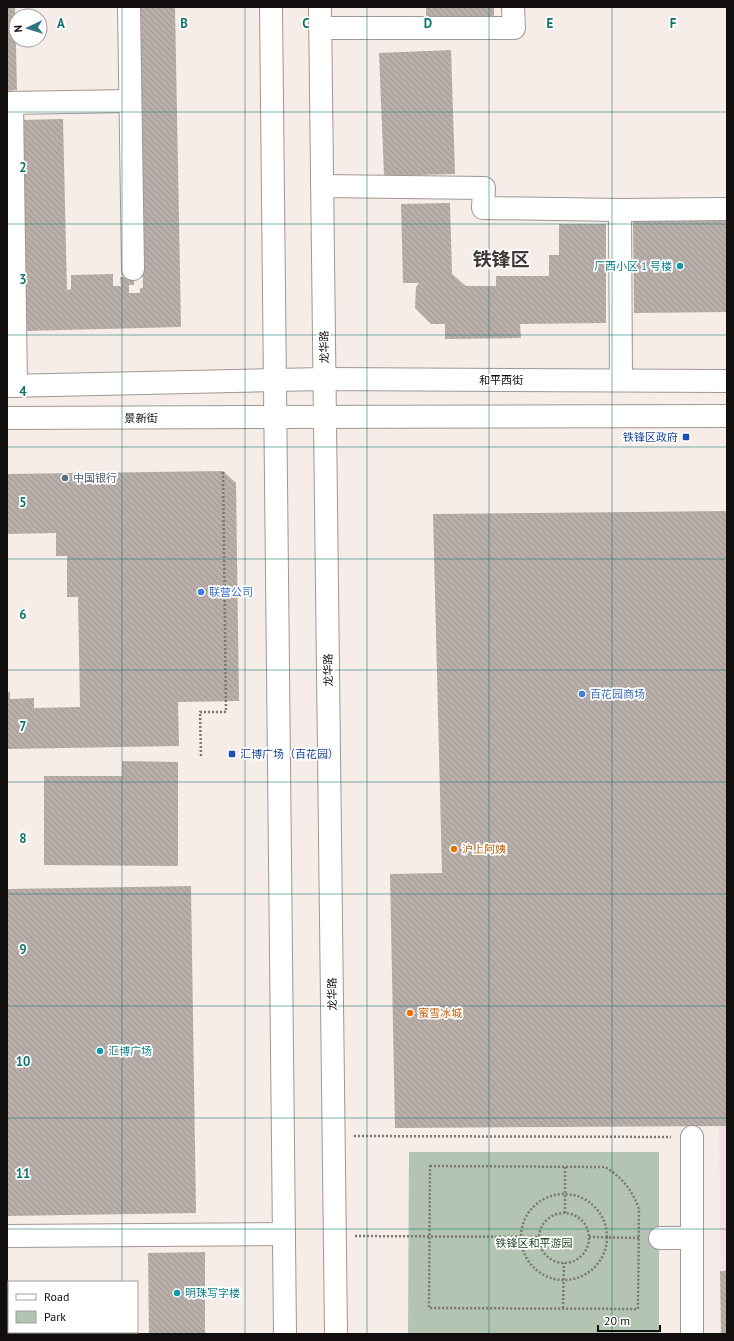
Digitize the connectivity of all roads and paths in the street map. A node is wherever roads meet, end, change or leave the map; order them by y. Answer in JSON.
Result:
{"nodes":[{"id":1,"x":129,"y":7,"type":"edge"},
{"id":2,"x":270,"y":7,"type":"edge"},
{"id":3,"x":513,"y":7,"type":"edge"},
{"id":4,"x":320,"y":18,"type":"edge"},
{"id":5,"x":130,"y":101,"type":"junction"},
{"id":6,"x":9,"y":103,"type":"edge"},
{"id":7,"x":322,"y":186,"type":"junction"},
{"id":8,"x":727,"y":209,"type":"edge"},
{"id":9,"x":620,"y":210,"type":"junction"},
{"id":10,"x":133,"y":269,"type":"dead end"},
{"id":11,"x":325,"y":379,"type":"junction"},
{"id":12,"x":274,"y":380,"type":"junction"},
{"id":13,"x":621,"y":380,"type":"junction"},
{"id":14,"x":727,"y":380,"type":"edge"},
{"id":15,"x":11,"y":386,"type":"edge"},
{"id":16,"x":727,"y":416,"type":"edge"},
{"id":17,"x":275,"y":417,"type":"junction"},
{"id":18,"x":325,"y":417,"type":"junction"},
{"id":19,"x":7,"y":418,"type":"edge"},
{"id":20,"x":223,"y":472,"type":"dead end"},
{"id":21,"x":201,"y":756,"type":"dead end"},
{"id":22,"x":334,"y":1136,"type":"junction"},
{"id":23,"x":692,"y":1137,"type":"joint"},
{"id":24,"x":566,"y":1166,"type":"junction"},
{"id":25,"x":565,"y":1194,"type":"junction"},
{"id":26,"x":565,"y":1213,"type":"junction"},
{"id":27,"x":284,"y":1234,"type":"junction"},
{"id":28,"x":7,"y":1236,"type":"edge"},
{"id":29,"x":335,"y":1236,"type":"junction"},
{"id":30,"x":429,"y":1236,"type":"junction"},
{"id":31,"x":520,"y":1237,"type":"junction"},
{"id":32,"x":539,"y":1237,"type":"junction"},
{"id":33,"x":589,"y":1237,"type":"junction"},
{"id":34,"x":608,"y":1238,"type":"junction"},
{"id":35,"x":649,"y":1238,"type":"junction"},
{"id":36,"x":692,"y":1238,"type":"junction"},
{"id":37,"x":564,"y":1263,"type":"junction"},
{"id":38,"x":563,"y":1281,"type":"junction"},
{"id":39,"x":563,"y":1308,"type":"junction"},
{"id":40,"x":285,"y":1334,"type":"edge"},
{"id":41,"x":336,"y":1334,"type":"edge"},
{"id":42,"x":692,"y":1334,"type":"edge"}],
"edges":[{"from":1,"to":5,"type":"main road"},
{"from":2,"to":12,"type":"main road"},
{"from":3,"to":4,"type":"main road"},
{"from":4,"to":7,"type":"main road","name":"龙华路"},
{"from":5,"to":6,"type":"main road"},
{"from":5,"to":10,"type":"main road"},
{"from":6,"to":15,"type":"main road"},
{"from":7,"to":9,"type":"main road"},
{"from":7,"to":11,"type":"main road","name":"龙华路"},
{"from":8,"to":9,"type":"main road"},
{"from":9,"to":13,"type":"main road"},
{"from":11,"to":12,"type":"main road","name":"和平西街"},
{"from":11,"to":13,"type":"main road","name":"和平西街"},
{"from":11,"to":18,"type":"main road","name":"龙华路"},
{"from":12,"to":15,"type":"main road"},
{"from":12,"to":17,"type":"main road"},
{"from":13,"to":14,"type":"main road","name":"和平西街"},
{"from":16,"to":18,"type":"main road"},
{"from":17,"to":18,"type":"main road"},
{"from":17,"to":19,"type":"main road","name":"景新街"},
{"from":17,"to":27,"type":"main road"},
{"from":18,"to":22,"type":"main road","name":"龙华路"},
{"from":20,"to":21,"type":"path"},
{"from":22,"to":23,"type":"path"},
{"from":22,"to":29,"type":"main road","name":"龙华路"},
{"from":23,"to":36,"type":"main road"},
{"from":24,"to":25,"type":"path"},
{"from":24,"to":30,"type":"path"},
{"from":24,"to":35,"type":"path"},
{"from":25,"to":26,"type":"path"},
{"from":25,"to":31,"type":"path"},
{"from":25,"to":34,"type":"path"},
{"from":26,"to":32,"type":"path"},
{"from":26,"to":33,"type":"path"},
{"from":27,"to":28,"type":"main road"},
{"from":27,"to":40,"type":"main road"},
{"from":29,"to":30,"type":"path"},
{"from":29,"to":41,"type":"main road","name":"龙华路"},
{"from":30,"to":31,"type":"path"},
{"from":30,"to":39,"type":"path"},
{"from":31,"to":32,"type":"path"},
{"from":31,"to":38,"type":"path"},
{"from":32,"to":37,"type":"path"},
{"from":33,"to":34,"type":"path"},
{"from":33,"to":37,"type":"path"},
{"from":34,"to":35,"type":"path"},
{"from":34,"to":38,"type":"path"},
{"from":35,"to":36,"type":"main road"},
{"from":35,"to":39,"type":"path"},
{"from":36,"to":42,"type":"main road"},
{"from":37,"to":38,"type":"path"},
{"from":38,"to":39,"type":"path"}]}
